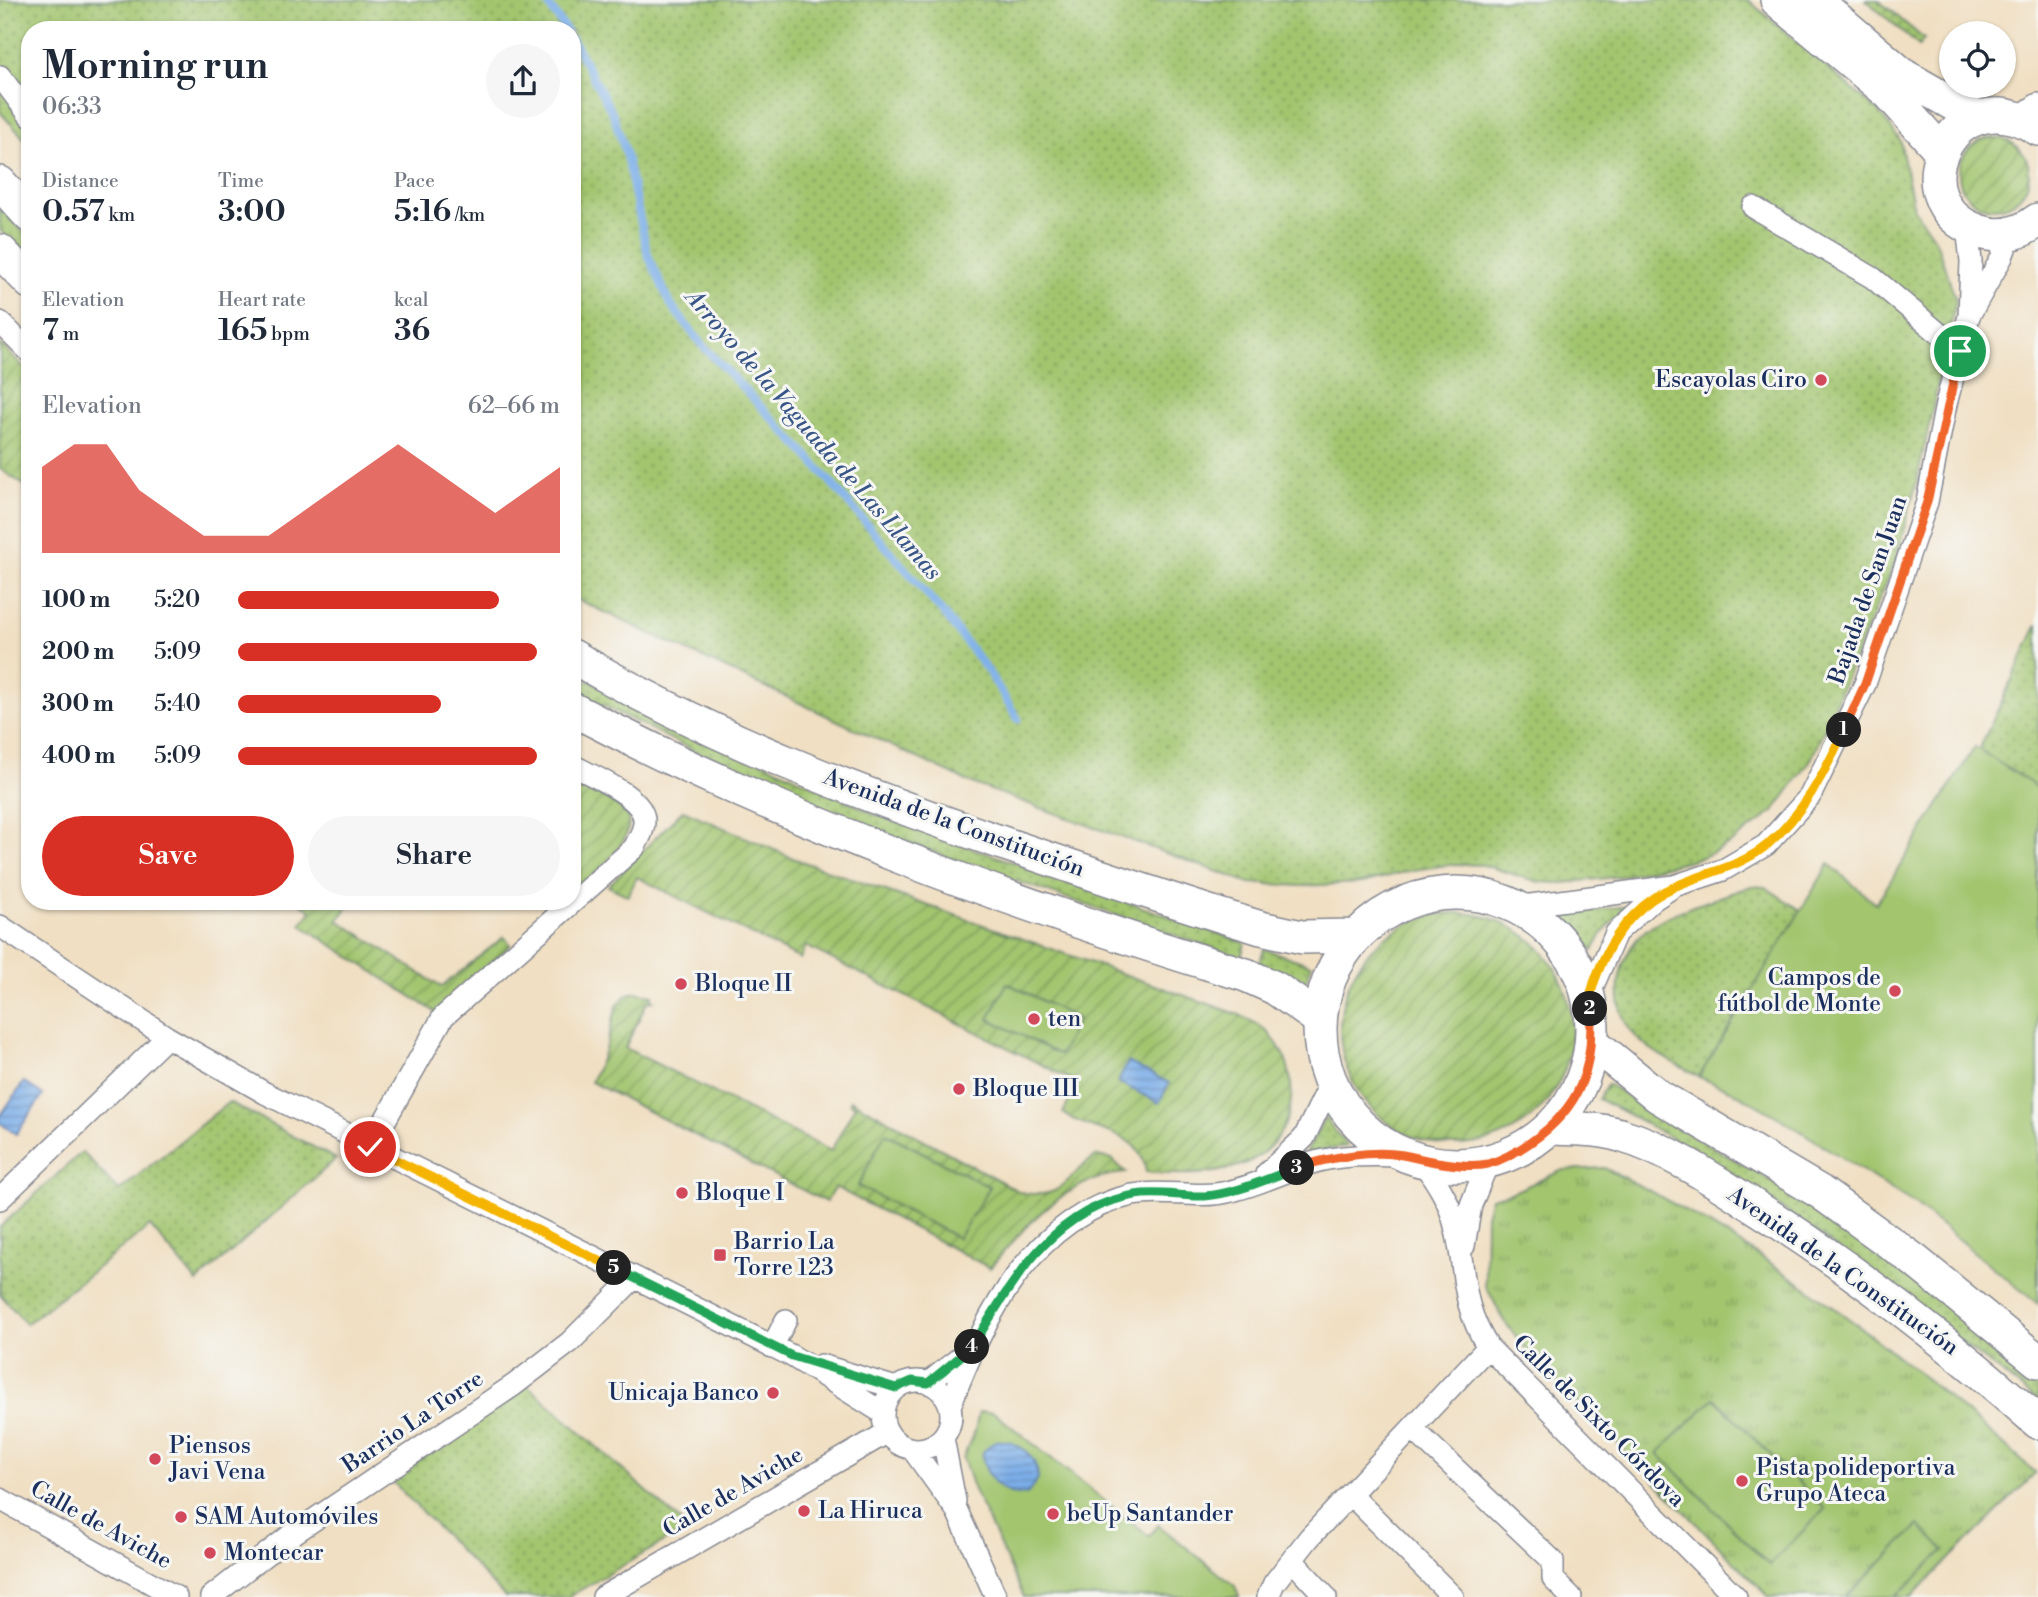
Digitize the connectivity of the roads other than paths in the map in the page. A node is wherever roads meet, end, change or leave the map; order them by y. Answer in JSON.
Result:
{"nodes":[{"id":1,"x":1777,"y":0,"type":"edge"},
{"id":2,"x":1815,"y":0,"type":"edge"},
{"id":3,"x":0,"y":76,"type":"edge"},
{"id":4,"x":21,"y":104,"type":"edge"},
{"id":5,"x":1976,"y":117,"type":"junction"},
{"id":6,"x":2032,"y":117,"type":"edge"},
{"id":7,"x":1941,"y":151,"type":"junction"},
{"id":8,"x":0,"y":183,"type":"edge"},
{"id":9,"x":21,"y":206,"type":"edge"},
{"id":10,"x":1753,"y":207,"type":"dead end"},
{"id":11,"x":1967,"y":227,"type":"junction"},
{"id":12,"x":2028,"y":229,"type":"edge"},
{"id":13,"x":0,"y":251,"type":"edge"},
{"id":14,"x":21,"y":273,"type":"edge"},
{"id":15,"x":1969,"y":316,"type":"junction"},
{"id":16,"x":0,"y":322,"type":"edge"},
{"id":17,"x":21,"y":343,"type":"edge"},
{"id":18,"x":1960,"y":351,"type":"junction"},
{"id":19,"x":581,"y":661,"type":"edge"},
{"id":20,"x":581,"y":714,"type":"edge"},
{"id":21,"x":581,"y":770,"type":"edge"},
{"id":22,"x":1674,"y":886,"type":"junction"},
{"id":23,"x":581,"y":895,"type":"edge"},
{"id":24,"x":1514,"y":907,"type":"junction"},
{"id":25,"x":564,"y":910,"type":"edge"},
{"id":26,"x":0,"y":926,"type":"edge"},
{"id":27,"x":1352,"y":936,"type":"junction"},
{"id":28,"x":1589,"y":995,"type":"junction"},
{"id":29,"x":1316,"y":1017,"type":"junction"},
{"id":30,"x":167,"y":1037,"type":"junction"},
{"id":31,"x":1592,"y":1043,"type":"junction"},
{"id":32,"x":1331,"y":1082,"type":"junction"},
{"id":33,"x":1551,"y":1128,"type":"junction"},
{"id":34,"x":370,"y":1147,"type":"junction"},
{"id":35,"x":1415,"y":1159,"type":"junction"},
{"id":36,"x":1487,"y":1164,"type":"junction"},
{"id":37,"x":1257,"y":1182,"type":"junction"},
{"id":38,"x":0,"y":1199,"type":"edge"},
{"id":39,"x":1461,"y":1261,"type":"junction"},
{"id":40,"x":634,"y":1278,"type":"junction"},
{"id":41,"x":786,"y":1320,"type":"dead end"},
{"id":42,"x":772,"y":1346,"type":"junction"},
{"id":43,"x":972,"y":1347,"type":"junction"},
{"id":44,"x":1488,"y":1347,"type":"junction"},
{"id":45,"x":792,"y":1356,"type":"junction"},
{"id":46,"x":2038,"y":1360,"type":"edge"},
{"id":47,"x":928,"y":1383,"type":"junction"},
{"id":48,"x":896,"y":1388,"type":"junction"},
{"id":49,"x":950,"y":1406,"type":"junction"},
{"id":50,"x":2038,"y":1422,"type":"edge"},
{"id":51,"x":885,"y":1423,"type":"junction"},
{"id":52,"x":1412,"y":1428,"type":"junction"},
{"id":53,"x":943,"y":1438,"type":"junction"},
{"id":54,"x":913,"y":1450,"type":"junction"},
{"id":55,"x":1350,"y":1494,"type":"junction"},
{"id":56,"x":0,"y":1499,"type":"edge"},
{"id":57,"x":957,"y":1511,"type":"junction"},
{"id":58,"x":1292,"y":1560,"type":"junction"},
{"id":59,"x":176,"y":1597,"type":"edge"},
{"id":60,"x":211,"y":1597,"type":"edge"},
{"id":61,"x":603,"y":1597,"type":"edge"},
{"id":62,"x":996,"y":1597,"type":"edge"},
{"id":63,"x":1268,"y":1597,"type":"edge"},
{"id":64,"x":1326,"y":1597,"type":"edge"},
{"id":65,"x":1453,"y":1597,"type":"edge"},
{"id":66,"x":1571,"y":1597,"type":"edge"},
{"id":67,"x":1736,"y":1597,"type":"edge"}],
"edges":[{"from":1,"to":7,"type":"main road"},
{"from":2,"to":5,"type":"main road"},
{"from":3,"to":4,"type":"street"},
{"from":5,"to":6,"type":"main road"},
{"from":5,"to":7,"type":"main road"},
{"from":7,"to":11,"type":"main road"},
{"from":8,"to":9,"type":"main road"},
{"from":10,"to":18,"type":"street"},
{"from":11,"to":12,"type":"main road"},
{"from":11,"to":15,"type":"street","name":"Bajada de San Juan"},
{"from":12,"to":15,"type":"street","name":"Bajada de San Juan"},
{"from":13,"to":14,"type":"main road"},
{"from":15,"to":18,"type":"street","name":"Bajada de San Juan"},
{"from":16,"to":17,"type":"street"},
{"from":18,"to":22,"type":"street","name":"Bajada de San Juan"},
{"from":19,"to":27,"type":"main road","name":"Avenida de la Constitución"},
{"from":20,"to":29,"type":"main road","name":"Avenida de la Constitución"},
{"from":21,"to":23,"type":"street"},
{"from":22,"to":24,"type":"street","name":"Bajada de San Juan"},
{"from":22,"to":28,"type":"street","name":"Bajada de San Juan"},
{"from":24,"to":27,"type":"main road"},
{"from":24,"to":28,"type":"main road"},
{"from":25,"to":34,"type":"street"},
{"from":26,"to":30,"type":"street"},
{"from":27,"to":29,"type":"main road"},
{"from":28,"to":31,"type":"main road"},
{"from":29,"to":32,"type":"main road"},
{"from":30,"to":34,"type":"street"},
{"from":30,"to":38,"type":"street"},
{"from":31,"to":33,"type":"main road"},
{"from":31,"to":46,"type":"main road","name":"Avenida de la Constitución"},
{"from":32,"to":35,"type":"main road"},
{"from":32,"to":37,"type":"street"},
{"from":33,"to":36,"type":"main road"},
{"from":33,"to":50,"type":"main road","name":"Avenida de la Constitución"},
{"from":34,"to":40,"type":"street"},
{"from":35,"to":36,"type":"main road"},
{"from":35,"to":37,"type":"street"},
{"from":35,"to":39,"type":"street","name":"Calle de Sixto Córdova"},
{"from":36,"to":39,"type":"street","name":"Calle de Sixto Córdova"},
{"from":37,"to":43,"type":"street"},
{"from":39,"to":44,"type":"street","name":"Calle de Sixto Córdova"},
{"from":40,"to":42,"type":"street"},
{"from":40,"to":60,"type":"street","name":"Barrio La Torre"},
{"from":41,"to":42,"type":"street"},
{"from":42,"to":45,"type":"street"},
{"from":43,"to":47,"type":"street"},
{"from":43,"to":49,"type":"street"},
{"from":44,"to":52,"type":"street"},
{"from":44,"to":67,"type":"street","name":"Calle de Sixto Córdova"},
{"from":45,"to":48,"type":"street"},
{"from":45,"to":51,"type":"street"},
{"from":47,"to":48,"type":"street"},
{"from":47,"to":49,"type":"street"},
{"from":48,"to":51,"type":"street"},
{"from":49,"to":53,"type":"street"},
{"from":51,"to":54,"type":"street"},
{"from":51,"to":61,"type":"street","name":"Calle de Aviche"},
{"from":52,"to":55,"type":"street"},
{"from":52,"to":66,"type":"street"},
{"from":53,"to":54,"type":"street"},
{"from":53,"to":57,"type":"street"},
{"from":54,"to":57,"type":"street"},
{"from":55,"to":58,"type":"street"},
{"from":55,"to":65,"type":"street"},
{"from":56,"to":59,"type":"street","name":"Calle de Aviche"},
{"from":57,"to":62,"type":"street"},
{"from":58,"to":63,"type":"street"},
{"from":58,"to":64,"type":"street"}]}
